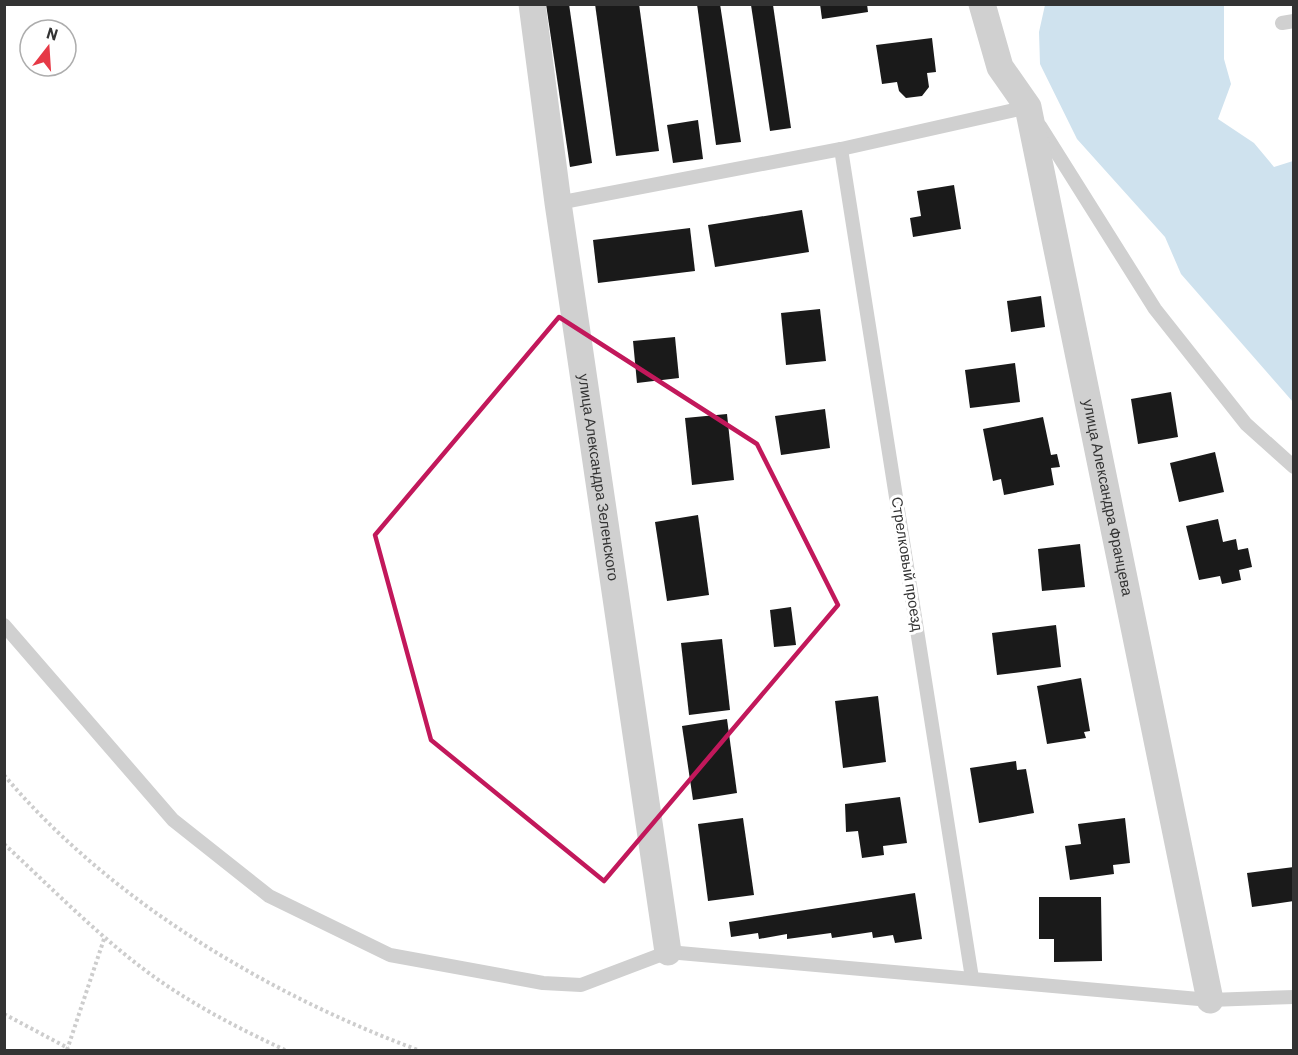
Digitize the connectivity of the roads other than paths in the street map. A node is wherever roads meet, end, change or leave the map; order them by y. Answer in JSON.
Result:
{"nodes":[{"id":1,"x":532,"y":4,"type":"edge"},
{"id":2,"x":982,"y":4,"type":"edge"},
{"id":3,"x":1028,"y":107,"type":"junction"},
{"id":4,"x":841,"y":149,"type":"junction"},
{"id":5,"x":558,"y":203,"type":"junction"},
{"id":6,"x":1293,"y":467,"type":"edge"},
{"id":7,"x":4,"y":625,"type":"edge"},
{"id":8,"x":668,"y":952,"type":"junction"},
{"id":9,"x":972,"y":978,"type":"junction"},
{"id":10,"x":1293,"y":998,"type":"edge"},
{"id":11,"x":1210,"y":1000,"type":"junction"}],
"edges":[{"from":1,"to":5,"type":"street","name":"улица Александра Зеленского"},
{"from":2,"to":3,"type":"street","name":"улица Александра Францева"},
{"from":3,"to":4,"type":"lane"},
{"from":3,"to":6,"type":"lane"},
{"from":3,"to":11,"type":"street","name":"улица Александра Францева"},
{"from":4,"to":5,"type":"lane"},
{"from":4,"to":9,"type":"lane","name":"Стрелковый проезд"},
{"from":5,"to":8,"type":"street","name":"улица Александра Зеленского"},
{"from":7,"to":8,"type":"lane"},
{"from":8,"to":9,"type":"lane"},
{"from":9,"to":11,"type":"lane"},
{"from":10,"to":11,"type":"lane"}]}
